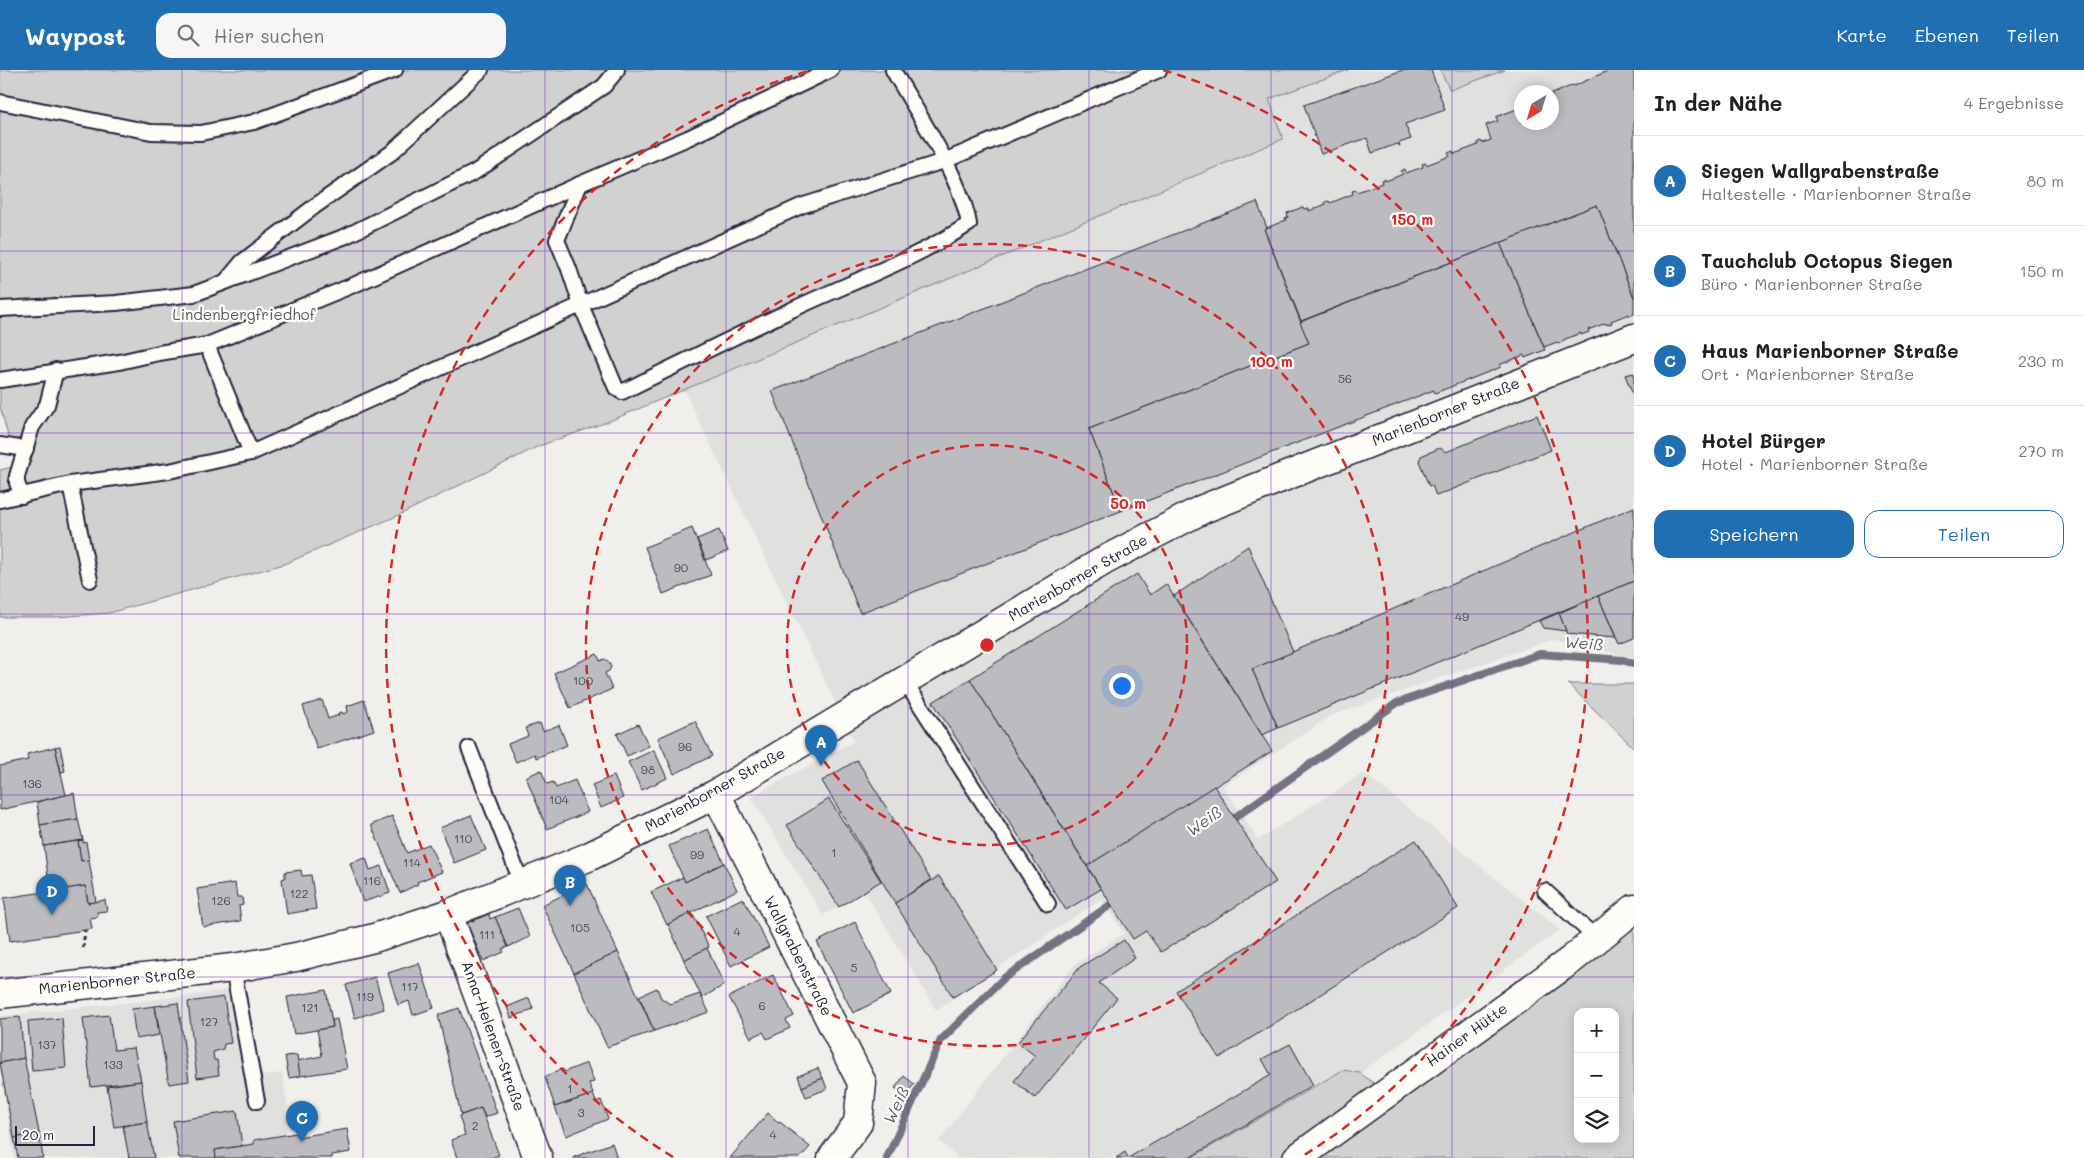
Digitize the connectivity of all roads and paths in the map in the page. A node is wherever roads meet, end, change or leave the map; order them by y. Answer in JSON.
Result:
{"nodes":[{"id":1,"x":395,"y":70,"type":"edge"},
{"id":2,"x":482,"y":70,"type":"edge"},
{"id":3,"x":617,"y":70,"type":"edge"},
{"id":4,"x":831,"y":70,"type":"edge"},
{"id":5,"x":893,"y":70,"type":"edge"},
{"id":6,"x":1159,"y":70,"type":"edge"},
{"id":7,"x":0,"y":102,"type":"edge"},
{"id":8,"x":944,"y":161,"type":"junction"},
{"id":9,"x":580,"y":184,"type":"junction"},
{"id":10,"x":224,"y":283,"type":"junction"},
{"id":11,"x":581,"y":305,"type":"junction"},
{"id":12,"x":0,"y":308,"type":"edge"},
{"id":13,"x":1634,"y":338,"type":"edge"},
{"id":14,"x":207,"y":346,"type":"junction"},
{"id":15,"x":56,"y":370,"type":"junction"},
{"id":16,"x":0,"y":380,"type":"edge"},
{"id":17,"x":0,"y":445,"type":"edge"},
{"id":18,"x":26,"y":450,"type":"junction"},
{"id":19,"x":251,"y":453,"type":"junction"},
{"id":20,"x":70,"y":484,"type":"junction"},
{"id":21,"x":22,"y":496,"type":"junction"},
{"id":22,"x":0,"y":500,"type":"edge"},
{"id":23,"x":90,"y":580,"type":"dead end"},
{"id":24,"x":904,"y":680,"type":"junction"},
{"id":25,"x":469,"y":748,"type":"dead end"},
{"id":26,"x":716,"y":794,"type":"junction"},
{"id":27,"x":522,"y":884,"type":"junction"},
{"id":28,"x":1545,"y":892,"type":"dead end"},
{"id":29,"x":1048,"y":904,"type":"dead end"},
{"id":30,"x":1634,"y":909,"type":"edge"},
{"id":31,"x":448,"y":914,"type":"junction"},
{"id":32,"x":85,"y":930,"type":"dead end"},
{"id":33,"x":1597,"y":939,"type":"junction"},
{"id":34,"x":83,"y":948,"type":"dead end"},
{"id":35,"x":233,"y":968,"type":"junction"},
{"id":36,"x":0,"y":994,"type":"edge"},
{"id":37,"x":257,"y":1100,"type":"dead end"},
{"id":38,"x":538,"y":1158,"type":"edge"},
{"id":39,"x":832,"y":1158,"type":"edge"},
{"id":40,"x":1297,"y":1158,"type":"edge"}],
"edges":[{"from":1,"to":7,"type":"lane"},
{"from":2,"to":10,"type":"lane"},
{"from":3,"to":10,"type":"lane"},
{"from":4,"to":9,"type":"lane"},
{"from":5,"to":8,"type":"lane"},
{"from":6,"to":8,"type":"lane"},
{"from":8,"to":11,"type":"lane"},
{"from":8,"to":11,"type":"lane"},
{"from":9,"to":11,"type":"lane"},
{"from":9,"to":14,"type":"lane"},
{"from":10,"to":12,"type":"lane"},
{"from":11,"to":19,"type":"lane"},
{"from":13,"to":24,"type":"main road","name":"Marienborner Straße"},
{"from":14,"to":15,"type":"lane"},
{"from":14,"to":19,"type":"lane"},
{"from":15,"to":16,"type":"lane"},
{"from":15,"to":18,"type":"lane"},
{"from":17,"to":18,"type":"lane"},
{"from":18,"to":21,"type":"lane"},
{"from":19,"to":20,"type":"lane"},
{"from":20,"to":21,"type":"lane"},
{"from":20,"to":23,"type":"lane"},
{"from":21,"to":22,"type":"lane"},
{"from":24,"to":26,"type":"main road","name":"Marienborner Straße"},
{"from":24,"to":29,"type":"lane"},
{"from":25,"to":27,"type":"lane"},
{"from":26,"to":27,"type":"main road","name":"Marienborner Straße"},
{"from":26,"to":39,"type":"main road","name":"Wallgrabenstraße"},
{"from":27,"to":31,"type":"main road","name":"Marienborner Straße"},
{"from":28,"to":33,"type":"lane"},
{"from":30,"to":33,"type":"main road","name":"Hainer Hütte"},
{"from":31,"to":35,"type":"main road","name":"Marienborner Straße"},
{"from":31,"to":38,"type":"main road","name":"Anna-Helenen-Straße"},
{"from":32,"to":34,"type":"path"},
{"from":33,"to":40,"type":"main road","name":"Hainer Hütte"},
{"from":35,"to":36,"type":"main road","name":"Marienborner Straße"},
{"from":35,"to":37,"type":"lane"}]}
